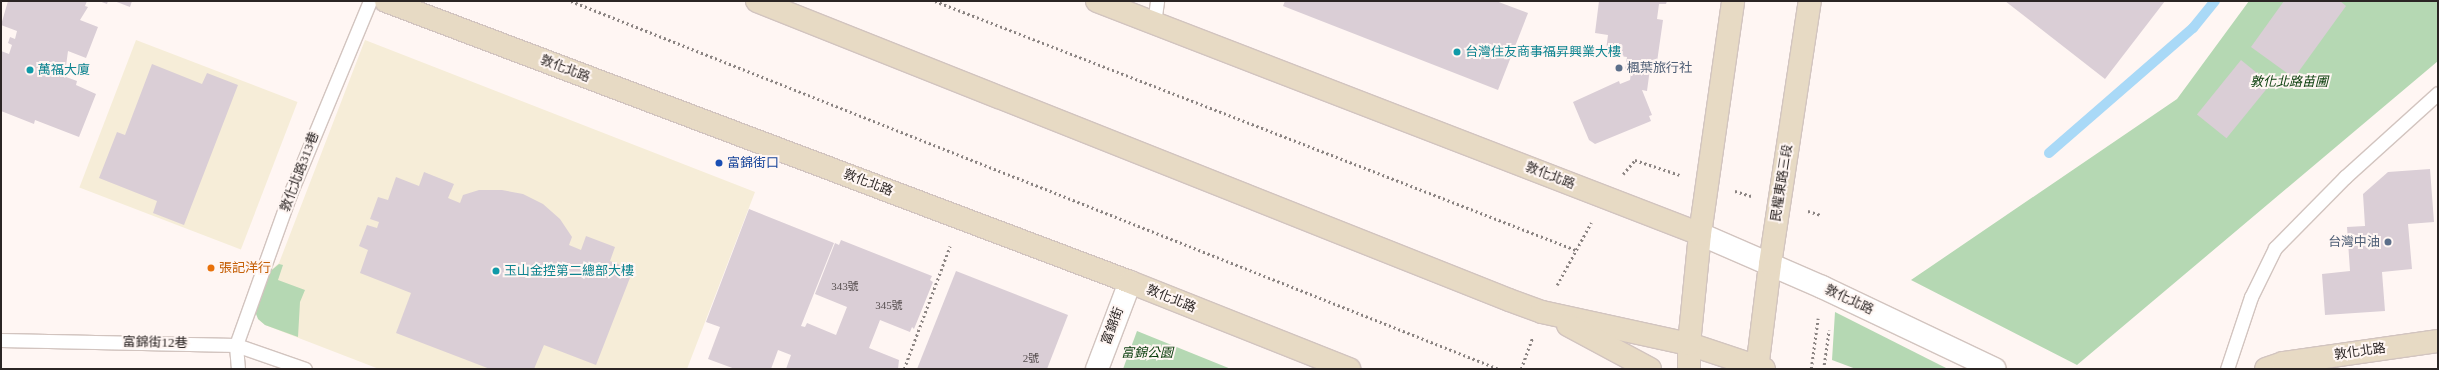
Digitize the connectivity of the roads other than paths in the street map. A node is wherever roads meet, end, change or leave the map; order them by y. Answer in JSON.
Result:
{"nodes":[{"id":1,"x":370,"y":1,"type":"edge"},
{"id":2,"x":386,"y":1,"type":"edge"},
{"id":3,"x":757,"y":1,"type":"edge"},
{"id":4,"x":1097,"y":1,"type":"edge"},
{"id":5,"x":1157,"y":1,"type":"edge"},
{"id":6,"x":1733,"y":1,"type":"edge"},
{"id":7,"x":1810,"y":1,"type":"edge"},
{"id":8,"x":1154,"y":23,"type":"junction"},
{"id":9,"x":2438,"y":93,"type":"edge"},
{"id":10,"x":1700,"y":234,"type":"junction"},
{"id":11,"x":1770,"y":264,"type":"junction"},
{"id":12,"x":1130,"y":282,"type":"junction"},
{"id":13,"x":1542,"y":312,"type":"junction"},
{"id":14,"x":1,"y":340,"type":"edge"},
{"id":15,"x":2438,"y":341,"type":"edge"},
{"id":16,"x":1689,"y":344,"type":"junction"},
{"id":17,"x":236,"y":345,"type":"junction"},
{"id":18,"x":2276,"y":367,"type":"edge"},
{"id":19,"x":1759,"y":368,"type":"edge"},
{"id":20,"x":238,"y":369,"type":"edge"},
{"id":21,"x":305,"y":369,"type":"edge"},
{"id":22,"x":1097,"y":369,"type":"edge"},
{"id":23,"x":1349,"y":369,"type":"edge"},
{"id":24,"x":1650,"y":369,"type":"edge"},
{"id":25,"x":1689,"y":369,"type":"edge"},
{"id":26,"x":1995,"y":369,"type":"edge"},
{"id":27,"x":2227,"y":369,"type":"edge"}],
"edges":[{"from":1,"to":17,"type":"lane","name":"敦化北路313巷"},
{"from":2,"to":12,"type":"main road","name":"敦化北路"},
{"from":3,"to":13,"type":"main road"},
{"from":4,"to":8,"type":"main road","name":"敦化北路"},
{"from":5,"to":8,"type":"lane"},
{"from":6,"to":10,"type":"main road"},
{"from":7,"to":11,"type":"main road","name":"民權東路三段"},
{"from":8,"to":10,"type":"main road","name":"敦化北路"},
{"from":9,"to":27,"type":"lane"},
{"from":10,"to":11,"type":"street","name":"敦化北路"},
{"from":10,"to":16,"type":"main road"},
{"from":11,"to":19,"type":"main road","name":"民權東路三段"},
{"from":11,"to":26,"type":"street","name":"敦化北路"},
{"from":12,"to":22,"type":"street","name":"富錦街"},
{"from":12,"to":23,"type":"main road","name":"敦化北路"},
{"from":13,"to":16,"type":"main road"},
{"from":13,"to":24,"type":"main road"},
{"from":14,"to":17,"type":"lane","name":"富錦街12巷"},
{"from":15,"to":18,"type":"main road","name":"敦化北路"},
{"from":16,"to":19,"type":"main road"},
{"from":16,"to":25,"type":"main road"},
{"from":17,"to":20,"type":"lane"},
{"from":17,"to":21,"type":"lane","name":"富錦街12巷"}]}
